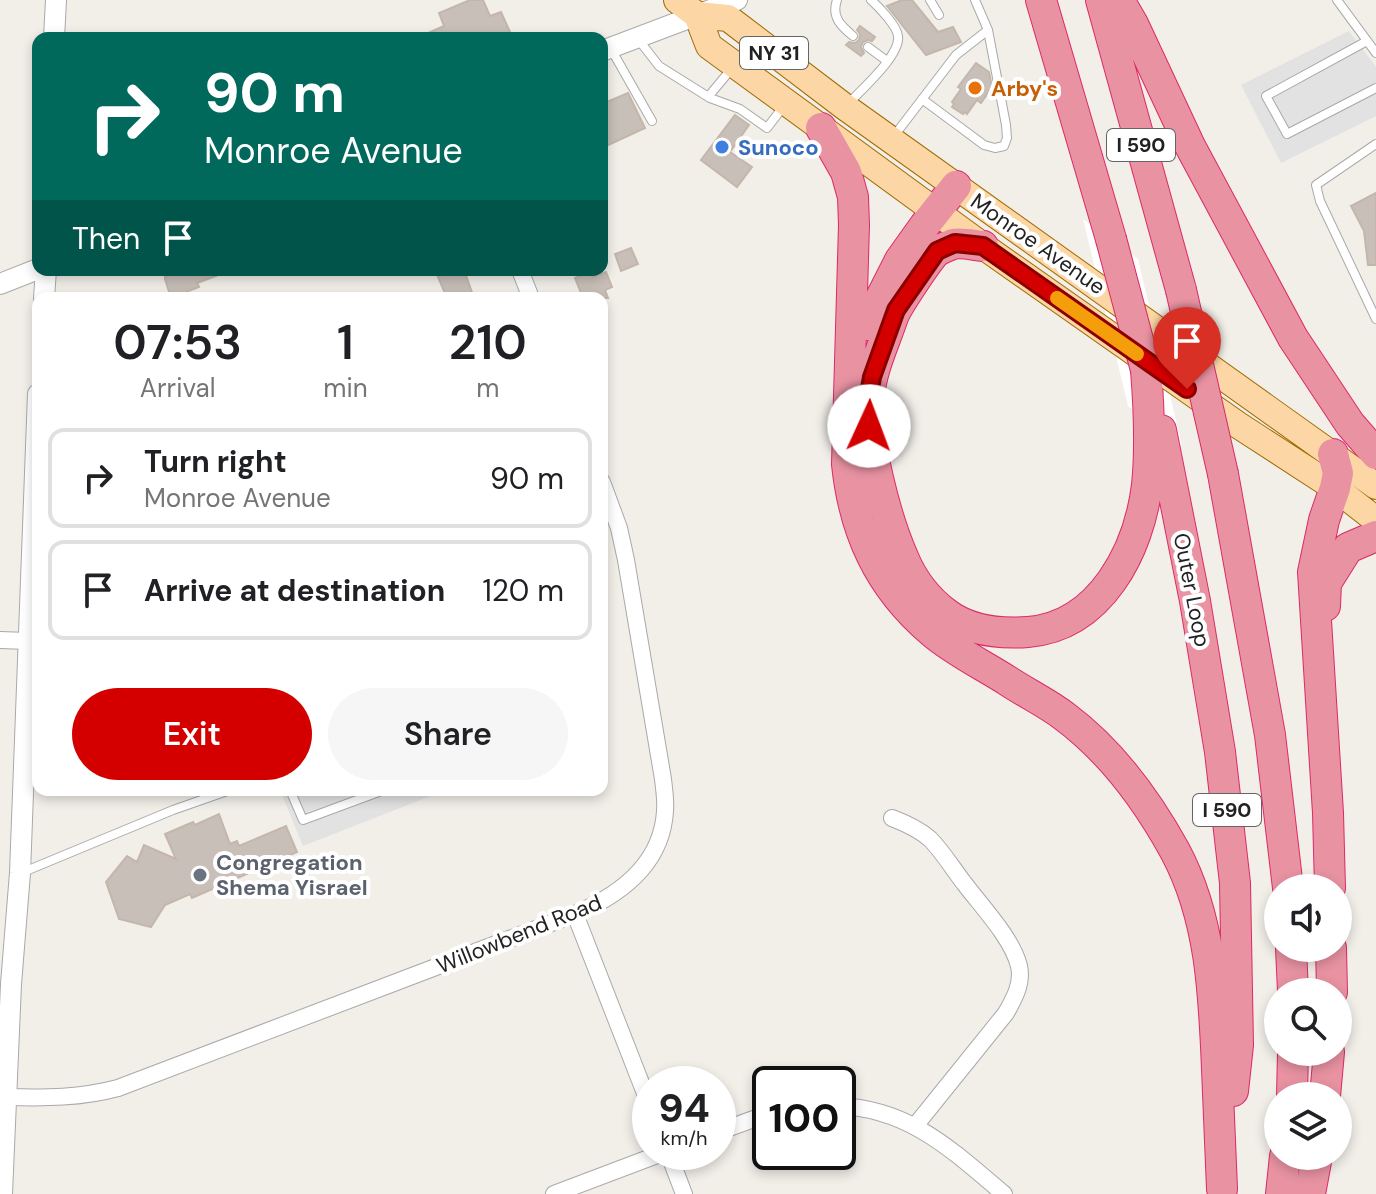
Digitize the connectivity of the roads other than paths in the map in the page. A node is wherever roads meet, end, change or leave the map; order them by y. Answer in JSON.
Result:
{"nodes":[{"id":1,"x":56,"y":0,"type":"edge"},
{"id":2,"x":737,"y":0,"type":"edge"},
{"id":3,"x":837,"y":0,"type":"edge"},
{"id":4,"x":871,"y":0,"type":"edge"},
{"id":5,"x":930,"y":0,"type":"edge"},
{"id":6,"x":975,"y":0,"type":"edge"},
{"id":7,"x":1041,"y":0,"type":"edge"},
{"id":8,"x":1101,"y":0,"type":"edge"},
{"id":9,"x":1119,"y":0,"type":"edge"},
{"id":10,"x":1337,"y":0,"type":"edge"},
{"id":11,"x":687,"y":7,"type":"edge"},
{"id":12,"x":939,"y":15,"type":"dead end"},
{"id":13,"x":988,"y":30,"type":"junction"},
{"id":14,"x":54,"y":32,"type":"edge"},
{"id":15,"x":853,"y":36,"type":"dead end"},
{"id":16,"x":637,"y":38,"type":"junction"},
{"id":17,"x":1367,"y":41,"type":"junction"},
{"id":18,"x":868,"y":47,"type":"dead end"},
{"id":19,"x":608,"y":49,"type":"edge"},
{"id":20,"x":608,"y":53,"type":"edge"},
{"id":21,"x":1376,"y":53,"type":"edge"},
{"id":22,"x":887,"y":61,"type":"junction"},
{"id":23,"x":735,"y":64,"type":"junction"},
{"id":24,"x":1376,"y":88,"type":"edge"},
{"id":25,"x":708,"y":97,"type":"junction"},
{"id":26,"x":922,"y":99,"type":"junction"},
{"id":27,"x":787,"y":102,"type":"junction"},
{"id":28,"x":845,"y":107,"type":"junction"},
{"id":29,"x":652,"y":121,"type":"dead end"},
{"id":30,"x":821,"y":128,"type":"junction"},
{"id":31,"x":891,"y":139,"type":"junction"},
{"id":32,"x":1376,"y":144,"type":"edge"},
{"id":33,"x":956,"y":186,"type":"junction"},
{"id":34,"x":935,"y":212,"type":"junction"},
{"id":35,"x":983,"y":246,"type":"junction"},
{"id":36,"x":32,"y":271,"type":"edge"},
{"id":37,"x":0,"y":284,"type":"edge"},
{"id":38,"x":1376,"y":319,"type":"edge"},
{"id":39,"x":848,"y":380,"type":"junction"},
{"id":40,"x":1155,"y":426,"type":"junction"},
{"id":41,"x":1333,"y":454,"type":"junction"},
{"id":42,"x":1376,"y":454,"type":"edge"},
{"id":43,"x":1376,"y":486,"type":"edge"},
{"id":44,"x":1335,"y":488,"type":"junction"},
{"id":45,"x":608,"y":515,"type":"edge"},
{"id":46,"x":1376,"y":520,"type":"edge"},
{"id":47,"x":1376,"y":536,"type":"edge"},
{"id":48,"x":32,"y":570,"type":"edge"},
{"id":49,"x":0,"y":640,"type":"edge"},
{"id":50,"x":28,"y":641,"type":"junction"},
{"id":51,"x":1318,"y":660,"type":"junction"},
{"id":52,"x":32,"y":667,"type":"edge"},
{"id":53,"x":32,"y":689,"type":"edge"},
{"id":54,"x":213,"y":796,"type":"edge"},
{"id":55,"x":293,"y":796,"type":"edge"},
{"id":56,"x":368,"y":796,"type":"edge"},
{"id":57,"x":892,"y":818,"type":"dead end"},
{"id":58,"x":20,"y":873,"type":"junction"},
{"id":59,"x":1286,"y":874,"type":"edge"},
{"id":60,"x":1330,"y":874,"type":"edge"},
{"id":61,"x":575,"y":914,"type":"junction"},
{"id":62,"x":6,"y":984,"type":"edge"},
{"id":63,"x":634,"y":1066,"type":"edge"},
{"id":64,"x":7,"y":1097,"type":"junction"},
{"id":65,"x":856,"y":1108,"type":"edge"},
{"id":66,"x":915,"y":1126,"type":"junction"},
{"id":67,"x":632,"y":1165,"type":"edge"},
{"id":68,"x":674,"y":1170,"type":"edge"},
{"id":69,"x":1284,"y":1170,"type":"edge"},
{"id":70,"x":1314,"y":1170,"type":"edge"},
{"id":71,"x":1221,"y":1192,"type":"edge"},
{"id":72,"x":2,"y":1194,"type":"edge"},
{"id":73,"x":554,"y":1194,"type":"edge"},
{"id":74,"x":684,"y":1194,"type":"edge"},
{"id":75,"x":1004,"y":1194,"type":"edge"},
{"id":76,"x":1281,"y":1194,"type":"edge"},
{"id":77,"x":1310,"y":1194,"type":"edge"}],
"edges":[{"from":1,"to":14,"type":"street"},
{"from":2,"to":11,"type":"street"},
{"from":3,"to":15,"type":"lane"},
{"from":4,"to":22,"type":"lane"},
{"from":5,"to":12,"type":"lane"},
{"from":6,"to":13,"type":"lane"},
{"from":7,"to":40,"type":"highway","number":"I 590","bridge":true},
{"from":8,"to":59,"type":"highway","number":"I 590","bridge":true},
{"from":9,"to":42,"type":"highway"},
{"from":10,"to":17,"type":"lane"},
{"from":11,"to":16,"type":"street"},
{"from":11,"to":23,"type":"main road","name":"Monroe Avenue","number":"NY 31"},
{"from":11,"to":28,"type":"main road","name":"Monroe Avenue","number":"NY 31"},
{"from":13,"to":26,"type":"lane"},
{"from":13,"to":26,"type":"lane"},
{"from":16,"to":19,"type":"street"},
{"from":16,"to":25,"type":"lane"},
{"from":17,"to":21,"type":"lane"},
{"from":17,"to":24,"type":"lane"},
{"from":18,"to":22,"type":"lane"},
{"from":20,"to":29,"type":"lane"},
{"from":22,"to":28,"type":"lane"},
{"from":23,"to":25,"type":"lane"},
{"from":23,"to":27,"type":"main road","name":"Monroe Avenue","number":"NY 31"},
{"from":25,"to":27,"type":"lane"},
{"from":26,"to":31,"type":"lane"},
{"from":27,"to":30,"type":"main road","name":"Monroe Avenue","number":"NY 31"},
{"from":28,"to":31,"type":"main road","name":"Monroe Avenue","number":"NY 31"},
{"from":30,"to":34,"type":"main road","name":"Monroe Avenue","number":"NY 31"},
{"from":30,"to":39,"type":"highway"},
{"from":31,"to":33,"type":"main road","name":"Monroe Avenue","number":"NY 31"},
{"from":32,"to":38,"type":"lane"},
{"from":33,"to":34,"type":"highway"},
{"from":33,"to":41,"type":"main road","name":"Monroe Avenue","number":"NY 31"},
{"from":34,"to":35,"type":"main road","name":"Monroe Avenue","number":"NY 31"},
{"from":34,"to":39,"type":"highway"},
{"from":35,"to":40,"type":"highway"},
{"from":35,"to":44,"type":"main road","name":"Monroe Avenue","number":"NY 31"},
{"from":36,"to":37,"type":"street"},
{"from":39,"to":71,"type":"highway"},
{"from":40,"to":71,"type":"highway","name":"Outer Loop","number":"I 590"},
{"from":41,"to":43,"type":"main road","name":"Monroe Avenue","number":"NY 31"},
{"from":41,"to":44,"type":"highway"},
{"from":44,"to":46,"type":"main road","name":"Monroe Avenue","number":"NY 31"},
{"from":44,"to":51,"type":"highway"},
{"from":45,"to":61,"type":"street","name":"Willowbend Road"},
{"from":47,"to":51,"type":"highway"},
{"from":48,"to":50,"type":"street"},
{"from":49,"to":50,"type":"street"},
{"from":50,"to":52,"type":"street"},
{"from":51,"to":60,"type":"highway"},
{"from":53,"to":58,"type":"street"},
{"from":54,"to":58,"type":"lane"},
{"from":55,"to":56,"type":"lane"},
{"from":57,"to":66,"type":"street"},
{"from":58,"to":62,"type":"street"},
{"from":61,"to":63,"type":"street"},
{"from":61,"to":64,"type":"street","name":"Willowbend Road"},
{"from":62,"to":64,"type":"street"},
{"from":64,"to":72,"type":"street"},
{"from":65,"to":66,"type":"street"},
{"from":66,"to":75,"type":"street"},
{"from":67,"to":73,"type":"street"},
{"from":68,"to":74,"type":"street"},
{"from":69,"to":76,"type":"highway"},
{"from":70,"to":77,"type":"highway"}]}
